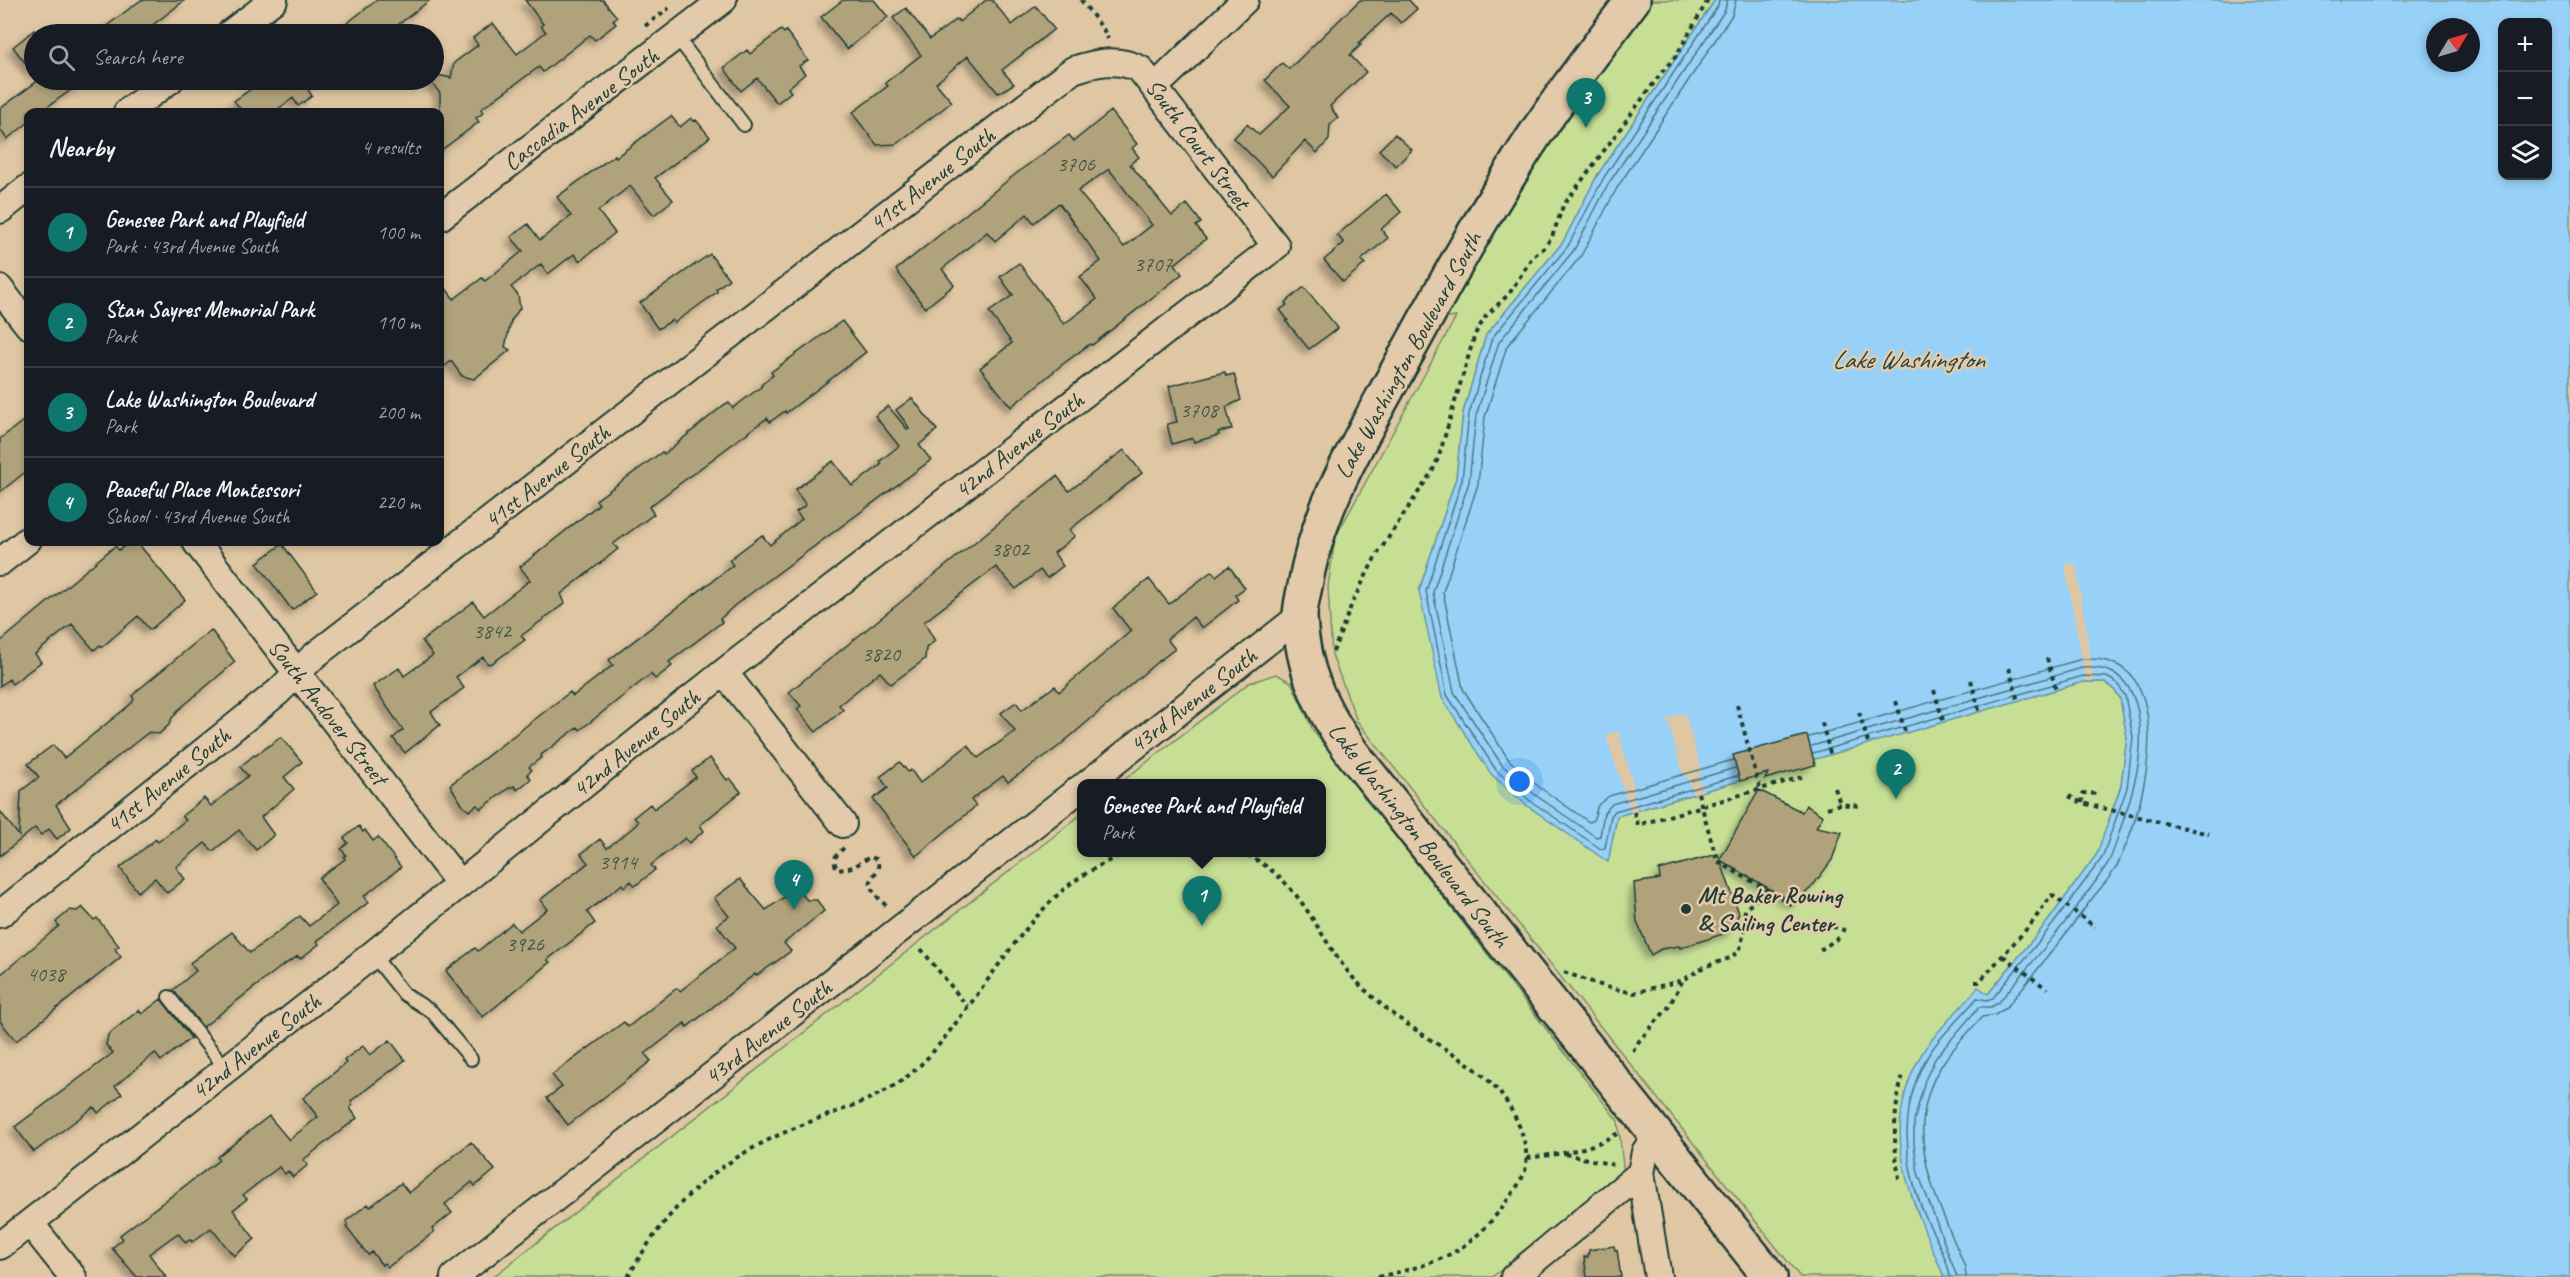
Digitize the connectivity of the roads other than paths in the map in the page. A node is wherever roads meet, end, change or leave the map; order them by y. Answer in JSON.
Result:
{"nodes":[{"id":1,"x":274,"y":0,"type":"edge"},
{"id":2,"x":723,"y":0,"type":"edge"},
{"id":3,"x":1245,"y":0,"type":"edge"},
{"id":4,"x":1633,"y":0,"type":"edge"},
{"id":5,"x":242,"y":24,"type":"edge"},
{"id":6,"x":676,"y":36,"type":"junction"},
{"id":7,"x":1108,"y":62,"type":"joint"},
{"id":8,"x":1155,"y":87,"type":"junction"},
{"id":9,"x":157,"y":90,"type":"edge"},
{"id":10,"x":132,"y":108,"type":"edge"},
{"id":11,"x":744,"y":125,"type":"dead end"},
{"id":12,"x":24,"y":191,"type":"edge"},
{"id":13,"x":0,"y":210,"type":"edge"},
{"id":14,"x":444,"y":215,"type":"edge"},
{"id":15,"x":1276,"y":246,"type":"joint"},
{"id":16,"x":0,"y":289,"type":"edge"},
{"id":17,"x":24,"y":321,"type":"edge"},
{"id":18,"x":24,"y":543,"type":"edge"},
{"id":19,"x":199,"y":546,"type":"edge"},
{"id":20,"x":0,"y":562,"type":"edge"},
{"id":21,"x":1300,"y":616,"type":"junction"},
{"id":22,"x":298,"y":672,"type":"junction"},
{"id":23,"x":724,"y":672,"type":"junction"},
{"id":24,"x":1092,"y":779,"type":"edge"},
{"id":25,"x":1077,"y":791,"type":"edge"},
{"id":26,"x":845,"y":834,"type":"road end"},
{"id":27,"x":460,"y":884,"type":"junction"},
{"id":28,"x":0,"y":914,"type":"edge"},
{"id":29,"x":373,"y":955,"type":"junction"},
{"id":30,"x":169,"y":996,"type":"dead end"},
{"id":31,"x":471,"y":1059,"type":"dead end"},
{"id":32,"x":227,"y":1070,"type":"junction"},
{"id":33,"x":1656,"y":1135,"type":"junction"},
{"id":34,"x":1631,"y":1169,"type":"junction"},
{"id":35,"x":30,"y":1222,"type":"junction"},
{"id":36,"x":0,"y":1246,"type":"edge"},
{"id":37,"x":73,"y":1277,"type":"edge"},
{"id":38,"x":454,"y":1277,"type":"edge"},
{"id":39,"x":1514,"y":1277,"type":"edge"},
{"id":40,"x":1658,"y":1277,"type":"edge"},
{"id":41,"x":1770,"y":1277,"type":"edge"}],
"edges":[{"from":1,"to":5,"type":"street"},
{"from":2,"to":6,"type":"street","name":"Cascadia Avenue South"},
{"from":3,"to":8,"type":"street"},
{"from":4,"to":21,"type":"main road","name":"Lake Washington Boulevard South"},
{"from":6,"to":11,"type":"lane"},
{"from":6,"to":14,"type":"street","name":"Cascadia Avenue South"},
{"from":7,"to":8,"type":"street","name":"South Court Street"},
{"from":7,"to":22,"type":"street","name":"41st Avenue South"},
{"from":8,"to":15,"type":"street","name":"South Court Street"},
{"from":9,"to":10,"type":"street"},
{"from":12,"to":13,"type":"street"},
{"from":15,"to":23,"type":"street","name":"42nd Avenue South"},
{"from":16,"to":17,"type":"street"},
{"from":18,"to":20,"type":"street"},
{"from":19,"to":22,"type":"street","name":"South Andover Street"},
{"from":21,"to":24,"type":"street","name":"43rd Avenue South"},
{"from":21,"to":33,"type":"main road","name":"Lake Washington Boulevard South"},
{"from":22,"to":27,"type":"street","name":"South Andover Street"},
{"from":22,"to":28,"type":"street","name":"41st Avenue South"},
{"from":23,"to":26,"type":"street"},
{"from":23,"to":27,"type":"street","name":"42nd Avenue South"},
{"from":25,"to":38,"type":"street","name":"43rd Avenue South"},
{"from":27,"to":29,"type":"street","name":"42nd Avenue South"},
{"from":29,"to":31,"type":"lane"},
{"from":29,"to":32,"type":"street","name":"42nd Avenue South"},
{"from":30,"to":32,"type":"lane"},
{"from":32,"to":35,"type":"street","name":"42nd Avenue South"},
{"from":33,"to":34,"type":"street"},
{"from":33,"to":41,"type":"main road","name":"Lake Washington Boulevard South"},
{"from":34,"to":39,"type":"street"},
{"from":34,"to":40,"type":"street"},
{"from":35,"to":36,"type":"street","name":"42nd Avenue South"},
{"from":35,"to":37,"type":"street"}]}
